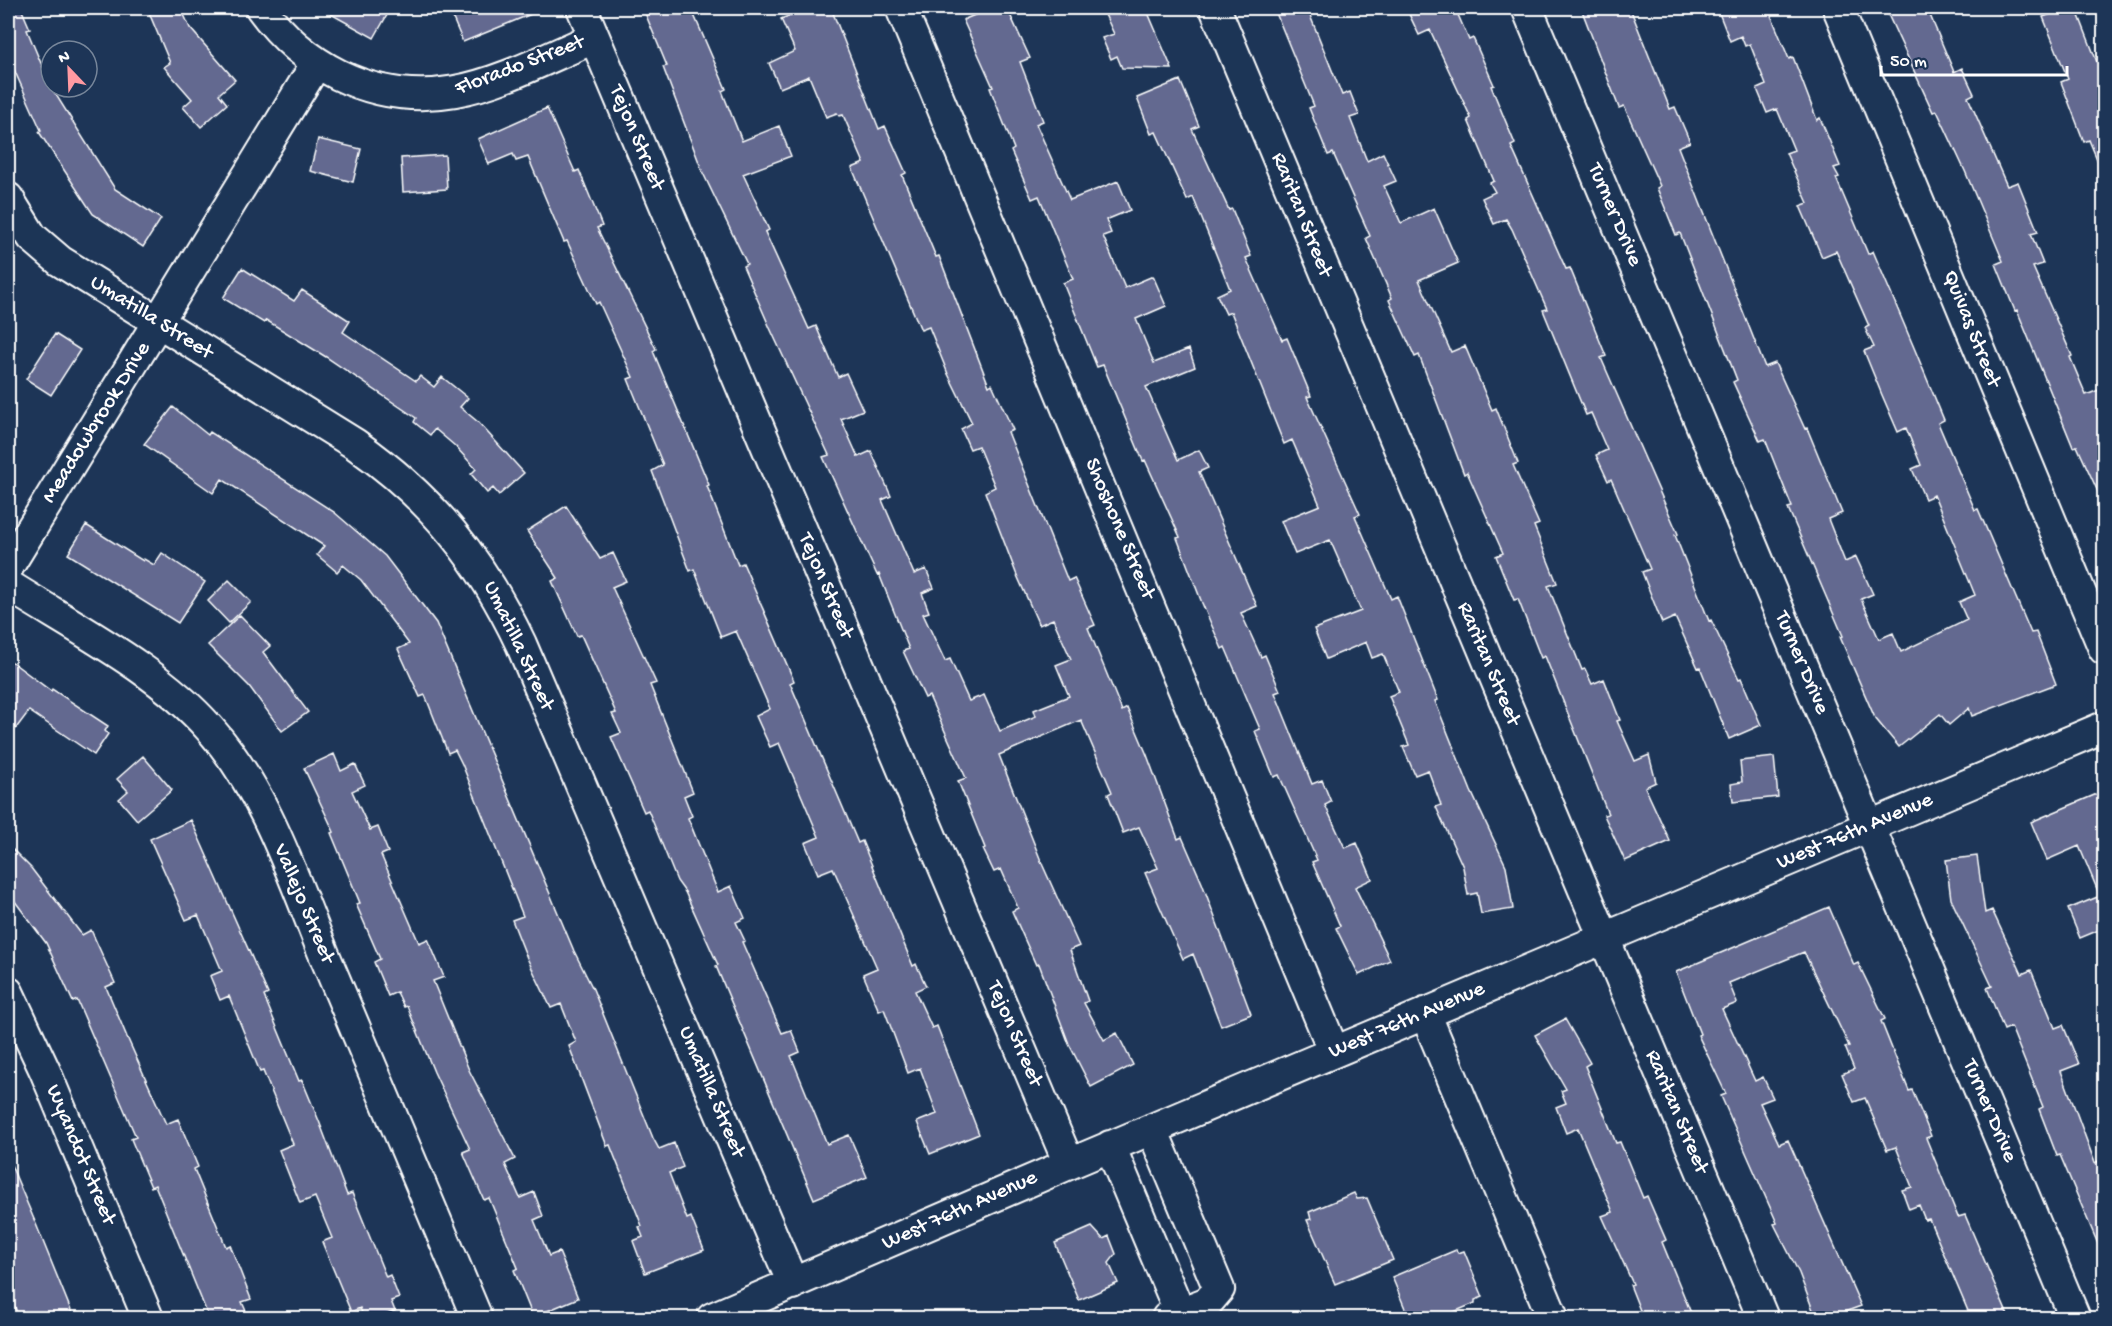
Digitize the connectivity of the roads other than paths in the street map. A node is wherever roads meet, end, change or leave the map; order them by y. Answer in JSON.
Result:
{"nodes":[{"id":1,"x":261,"y":8,"type":"edge"},
{"id":2,"x":582,"y":8,"type":"edge"},
{"id":3,"x":901,"y":8,"type":"edge"},
{"id":4,"x":1215,"y":8,"type":"edge"},
{"id":5,"x":1527,"y":8,"type":"edge"},
{"id":6,"x":1838,"y":8,"type":"edge"},
{"id":7,"x":594,"y":38,"type":"junction"},
{"id":8,"x":316,"y":64,"type":"junction"},
{"id":9,"x":8,"y":198,"type":"edge"},
{"id":10,"x":158,"y":323,"type":"junction"},
{"id":11,"x":8,"y":567,"type":"edge"},
{"id":12,"x":8,"y":585,"type":"edge"},
{"id":13,"x":2104,"y":649,"type":"edge"},
{"id":14,"x":2104,"y":726,"type":"edge"},
{"id":15,"x":1869,"y":826,"type":"junction"},
{"id":16,"x":1603,"y":938,"type":"junction"},
{"id":17,"x":8,"y":992,"type":"edge"},
{"id":18,"x":1425,"y":1013,"type":"junction"},
{"id":19,"x":1334,"y":1052,"type":"junction"},
{"id":20,"x":1152,"y":1129,"type":"junction"},
{"id":21,"x":1110,"y":1146,"type":"junction"},
{"id":22,"x":1069,"y":1164,"type":"junction"},
{"id":23,"x":793,"y":1284,"type":"junction"},
{"id":24,"x":1211,"y":1310,"type":"edge"},
{"id":25,"x":1174,"y":1316,"type":"edge"},
{"id":26,"x":148,"y":1318,"type":"edge"},
{"id":27,"x":477,"y":1318,"type":"edge"},
{"id":28,"x":712,"y":1318,"type":"edge"},
{"id":29,"x":1553,"y":1318,"type":"edge"},
{"id":30,"x":1763,"y":1318,"type":"edge"},
{"id":31,"x":2075,"y":1318,"type":"edge"}],
"edges":[{"from":1,"to":8,"type":"street","name":"Florado Street"},
{"from":2,"to":7,"type":"street","name":"Tejon Street"},
{"from":3,"to":19,"type":"street","name":"Shoshone Street"},
{"from":4,"to":16,"type":"street","name":"Raritan Street"},
{"from":5,"to":15,"type":"street","name":"Turner Drive"},
{"from":6,"to":13,"type":"street","name":"Quivas Street"},
{"from":7,"to":8,"type":"street","name":"Florado Street"},
{"from":7,"to":22,"type":"street","name":"Tejon Street"},
{"from":8,"to":10,"type":"street","name":"Meadowbrook Drive"},
{"from":9,"to":10,"type":"street","name":"Umatilla Street"},
{"from":10,"to":11,"type":"street","name":"Meadowbrook Drive"},
{"from":10,"to":23,"type":"street","name":"Umatilla Street"},
{"from":12,"to":27,"type":"street","name":"Vallejo Street"},
{"from":14,"to":15,"type":"street","name":"West 76th Avenue"},
{"from":15,"to":16,"type":"street","name":"West 76th Avenue"},
{"from":15,"to":31,"type":"street","name":"Turner Drive"},
{"from":16,"to":18,"type":"street","name":"West 76th Avenue"},
{"from":16,"to":30,"type":"street","name":"Raritan Street"},
{"from":17,"to":26,"type":"street","name":"Wyandot Street"},
{"from":18,"to":19,"type":"street","name":"West 76th Avenue"},
{"from":18,"to":29,"type":"street"},
{"from":19,"to":20,"type":"street","name":"West 76th Avenue"},
{"from":20,"to":21,"type":"street","name":"West 76th Avenue"},
{"from":20,"to":24,"type":"street"},
{"from":21,"to":22,"type":"street","name":"West 76th Avenue"},
{"from":21,"to":25,"type":"street"},
{"from":22,"to":23,"type":"street","name":"West 76th Avenue"},
{"from":23,"to":28,"type":"street","name":"West 76th Avenue"},
{"from":24,"to":25,"type":"street"}]}
